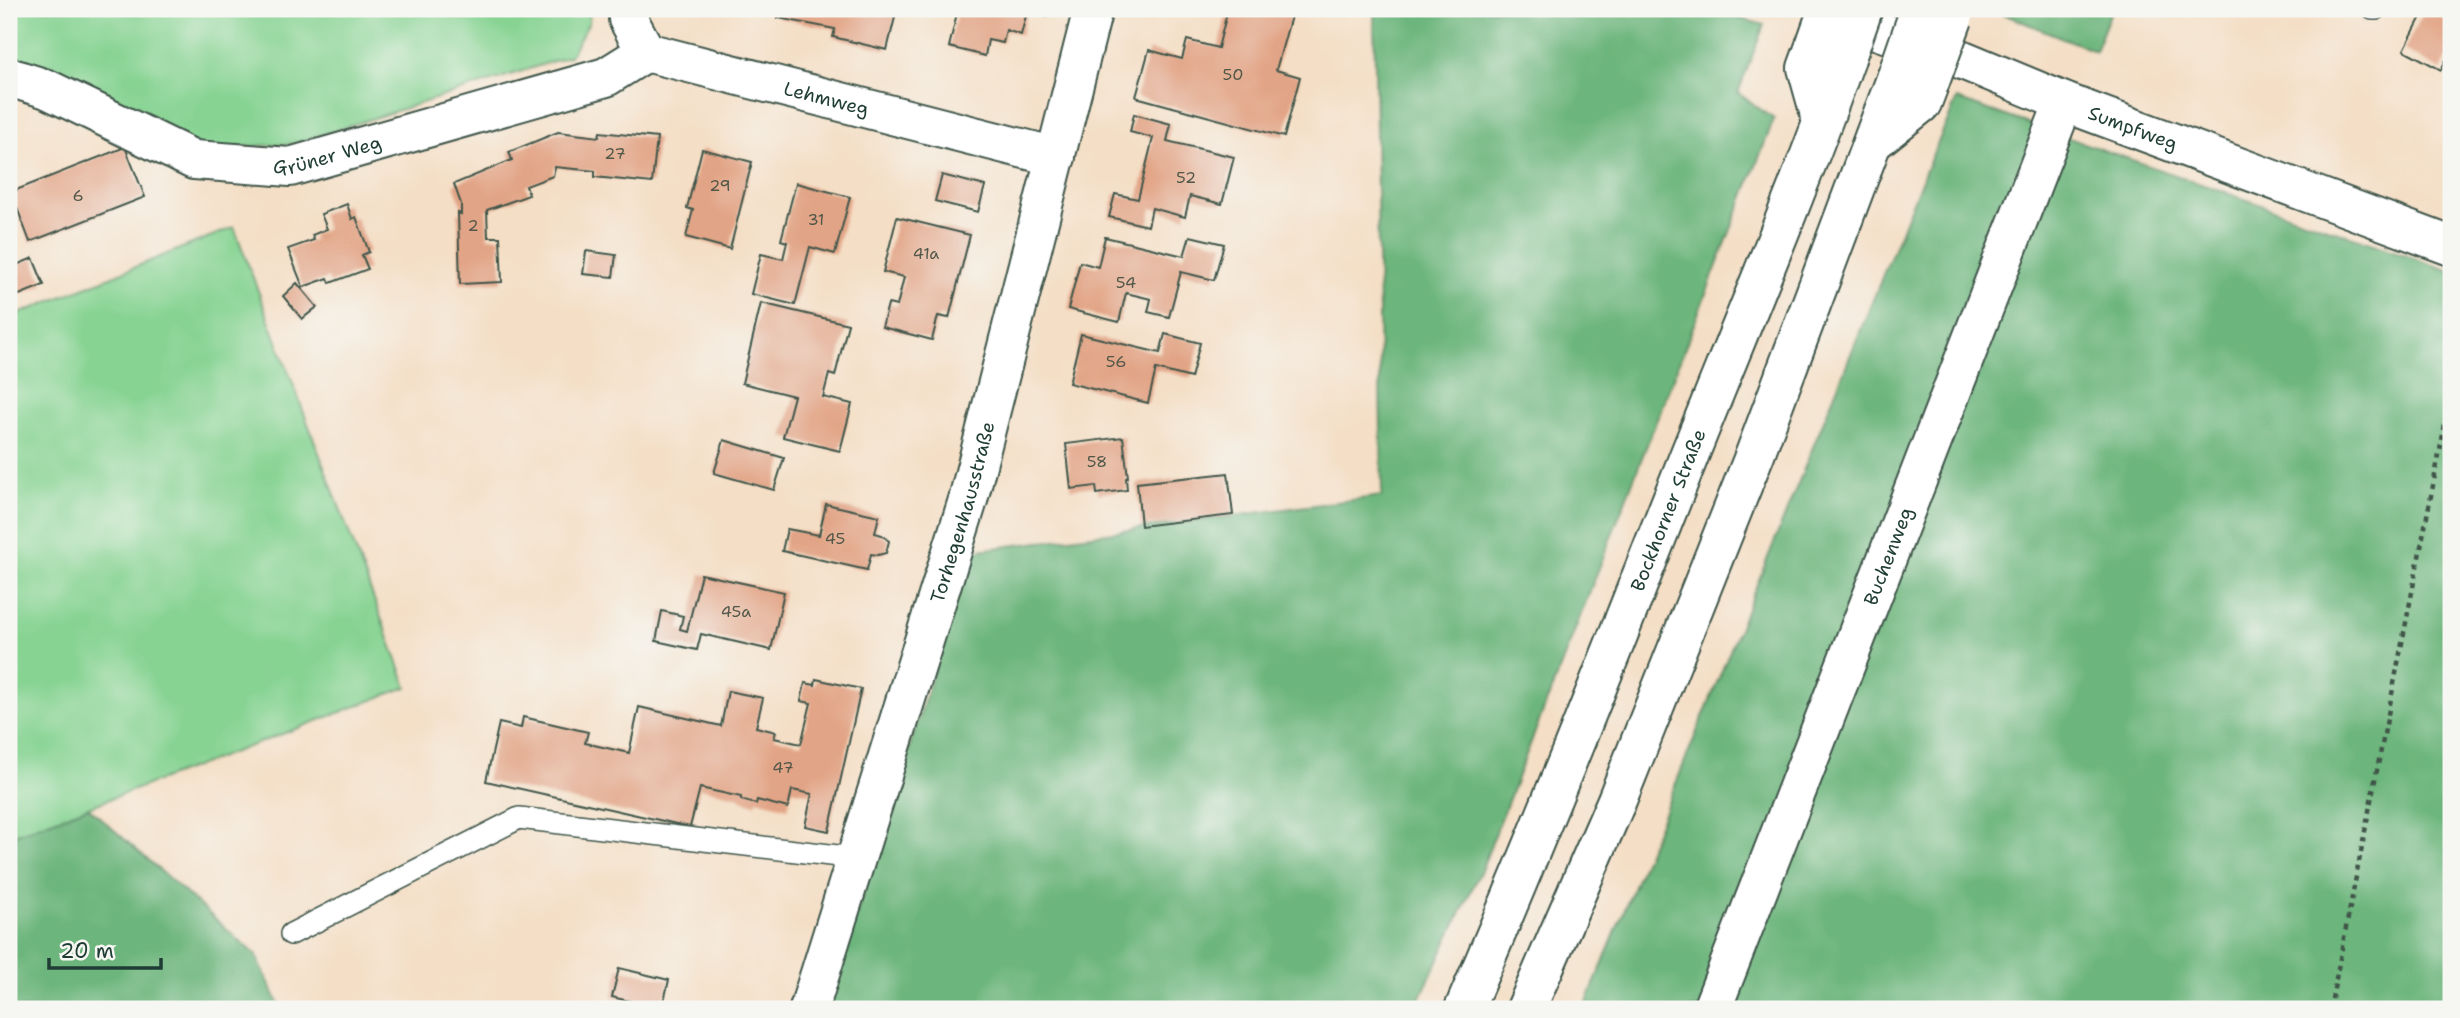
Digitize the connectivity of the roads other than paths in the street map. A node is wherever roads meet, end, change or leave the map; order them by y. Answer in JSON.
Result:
{"nodes":[{"id":1,"x":630,"y":9,"type":"edge"},
{"id":2,"x":1093,"y":9,"type":"edge"},
{"id":3,"x":1816,"y":9,"type":"edge"},
{"id":4,"x":1828,"y":9,"type":"edge"},
{"id":5,"x":1863,"y":9,"type":"edge"},
{"id":6,"x":1943,"y":12,"type":"edge"},
{"id":7,"x":646,"y":52,"type":"junction"},
{"id":8,"x":1830,"y":52,"type":"junction"},
{"id":9,"x":9,"y":77,"type":"edge"},
{"id":10,"x":2064,"y":102,"type":"junction"},
{"id":11,"x":1056,"y":157,"type":"junction"},
{"id":12,"x":2451,"y":246,"type":"edge"},
{"id":13,"x":855,"y":858,"type":"junction"},
{"id":14,"x":291,"y":933,"type":"dead end"},
{"id":15,"x":809,"y":1009,"type":"edge"},
{"id":16,"x":1464,"y":1009,"type":"edge"},
{"id":17,"x":1526,"y":1009,"type":"edge"},
{"id":18,"x":1712,"y":1009,"type":"edge"}],
"edges":[{"from":1,"to":7,"type":"street"},
{"from":2,"to":11,"type":"street","name":"Torhegenhausstraße"},
{"from":3,"to":10,"type":"street","name":"Sumpfweg"},
{"from":4,"to":8,"type":"street","bridge":true},
{"from":5,"to":8,"type":"street","bridge":true},
{"from":6,"to":17,"type":"street","bridge":true},
{"from":7,"to":9,"type":"street","name":"Grüner Weg"},
{"from":7,"to":11,"type":"street","name":"Lehmweg"},
{"from":8,"to":16,"type":"street","name":"Bockhorner Straße"},
{"from":10,"to":12,"type":"street","name":"Sumpfweg"},
{"from":10,"to":18,"type":"street","name":"Buchenweg"},
{"from":11,"to":13,"type":"street","name":"Torhegenhausstraße"},
{"from":13,"to":14,"type":"lane"},
{"from":13,"to":15,"type":"street","name":"Torhegenhausstraße"}]}
